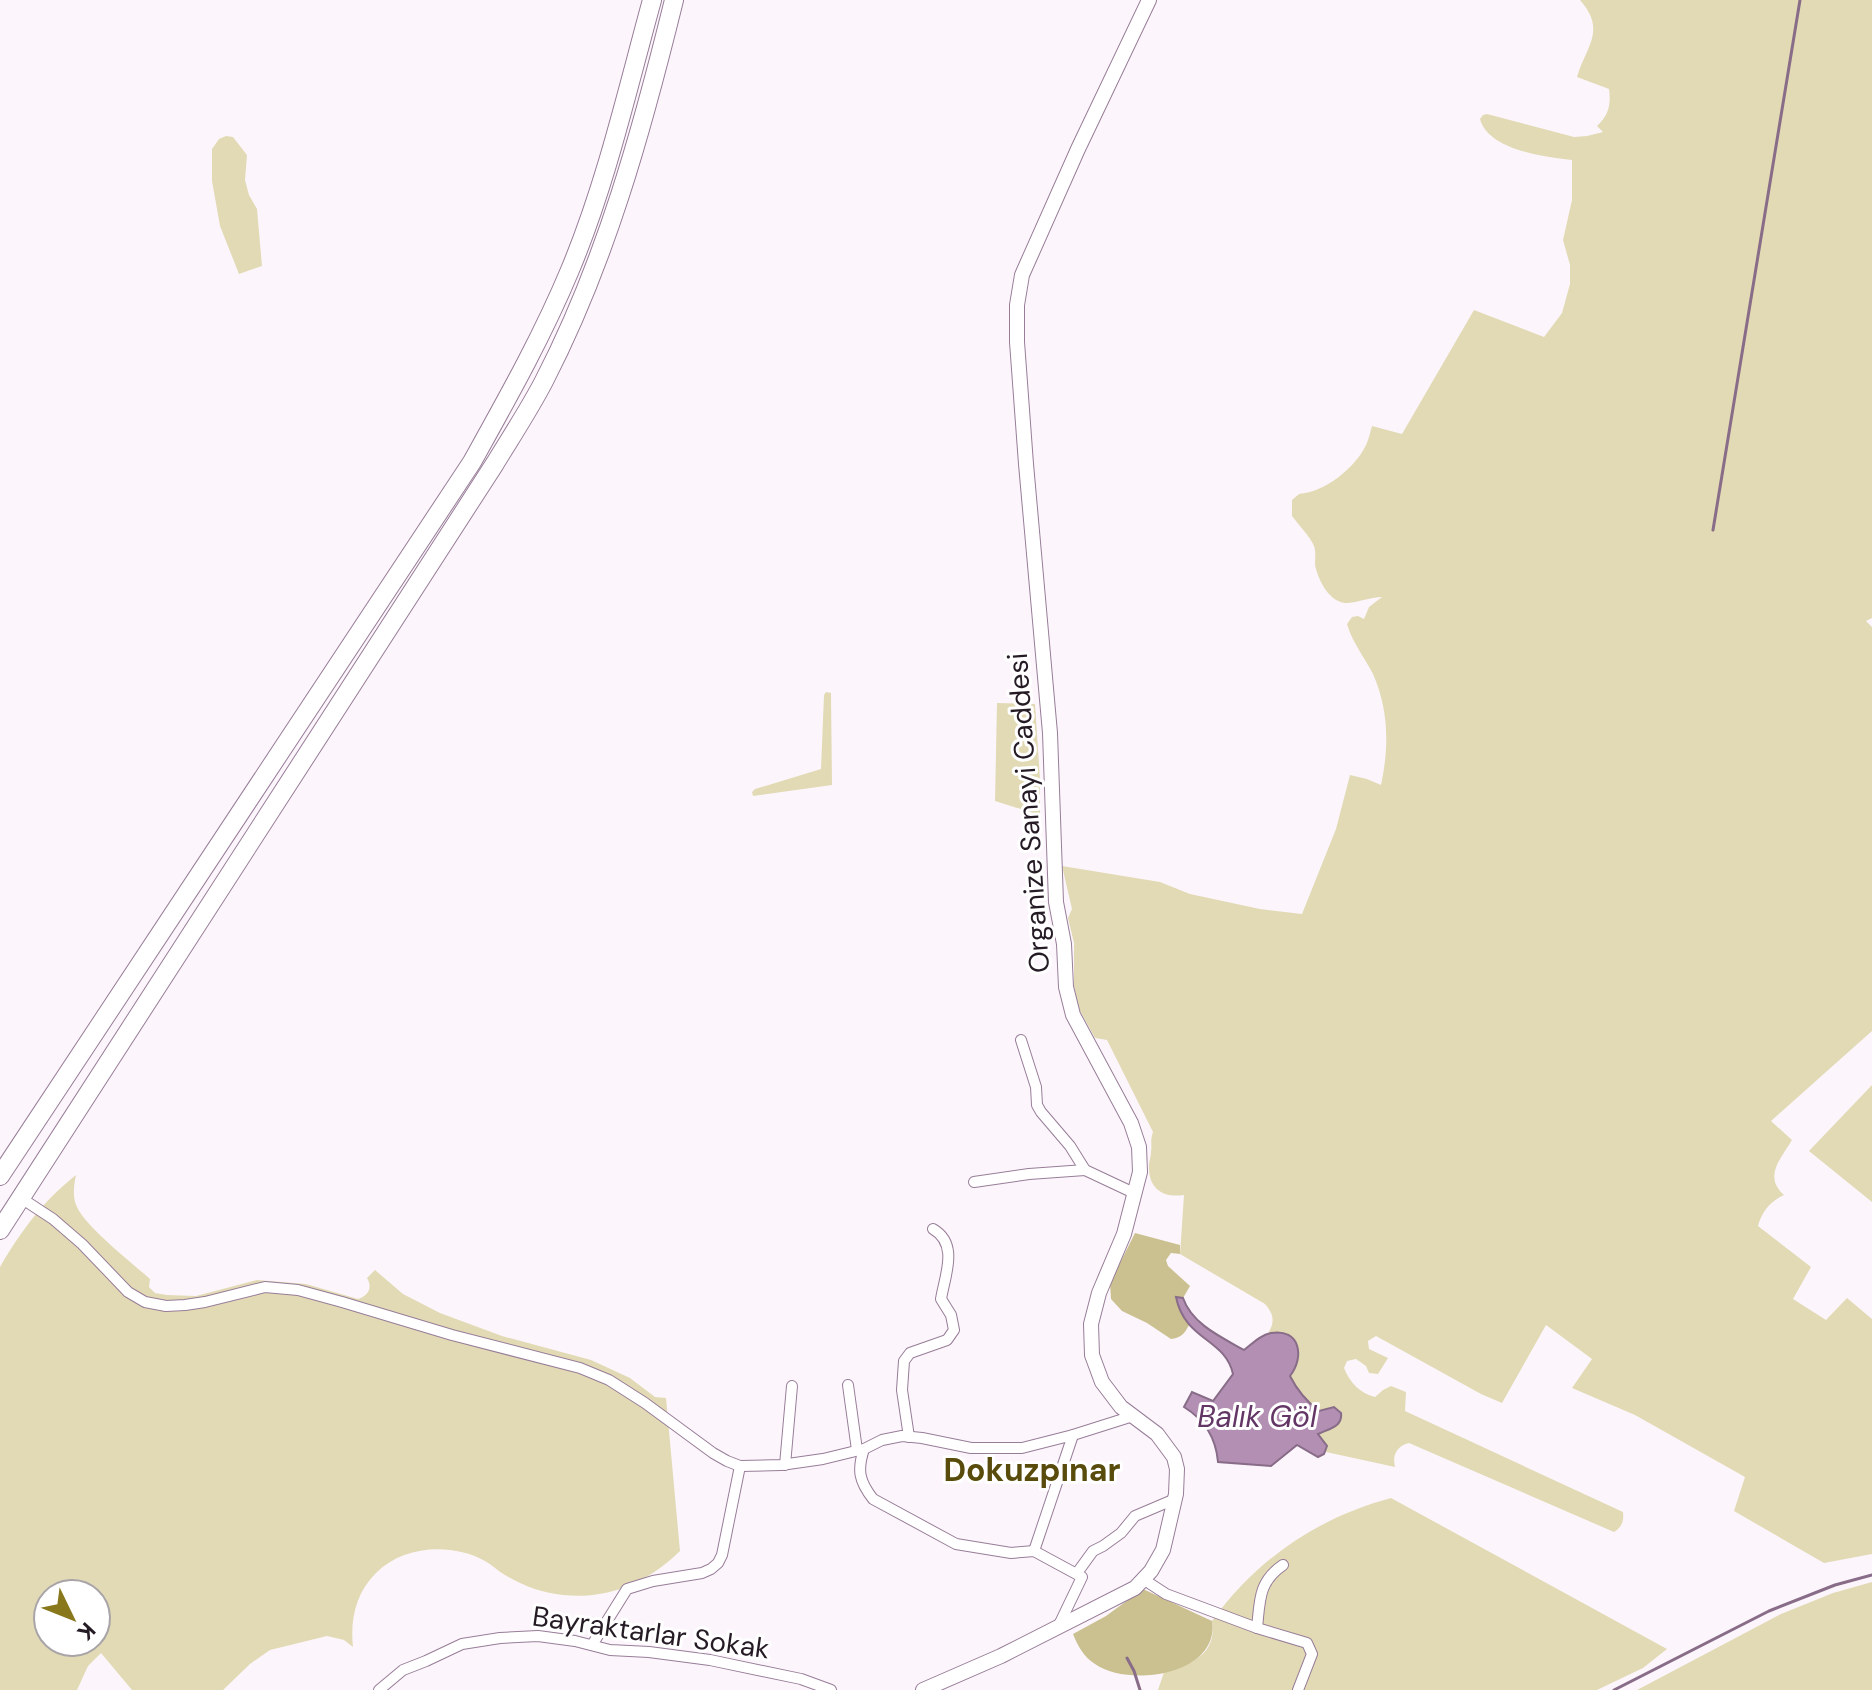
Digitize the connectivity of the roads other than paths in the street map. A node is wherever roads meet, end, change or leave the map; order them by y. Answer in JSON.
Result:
{"nodes":[{"id":1,"x":652,"y":0,"type":"edge"},
{"id":2,"x":674,"y":0,"type":"edge"},
{"id":3,"x":1149,"y":0,"type":"edge"},
{"id":4,"x":1021,"y":1040,"type":"dead end"},
{"id":5,"x":1085,"y":1170,"type":"junction"},
{"id":6,"x":0,"y":1176,"type":"edge"},
{"id":7,"x":974,"y":1182,"type":"dead end"},
{"id":8,"x":1134,"y":1193,"type":"junction"},
{"id":9,"x":21,"y":1198,"type":"junction"},
{"id":10,"x":933,"y":1229,"type":"dead end"},
{"id":11,"x":0,"y":1230,"type":"edge"},
{"id":12,"x":848,"y":1385,"type":"dead end"},
{"id":13,"x":792,"y":1386,"type":"dead end"},
{"id":14,"x":1133,"y":1416,"type":"junction"},
{"id":15,"x":1073,"y":1435,"type":"junction"},
{"id":16,"x":909,"y":1437,"type":"junction"},
{"id":17,"x":860,"y":1449,"type":"junction"},
{"id":18,"x":785,"y":1465,"type":"junction"},
{"id":19,"x":740,"y":1466,"type":"junction"},
{"id":20,"x":1175,"y":1499,"type":"junction"},
{"id":21,"x":1034,"y":1551,"type":"junction"},
{"id":22,"x":1283,"y":1565,"type":"dead end"},
{"id":23,"x":1077,"y":1573,"type":"junction"},
{"id":24,"x":1143,"y":1579,"type":"junction"},
{"id":25,"x":1058,"y":1627,"type":"junction"},
{"id":26,"x":1257,"y":1628,"type":"junction"},
{"id":27,"x":592,"y":1645,"type":"junction"},
{"id":28,"x":379,"y":1690,"type":"edge"},
{"id":29,"x":831,"y":1690,"type":"edge"},
{"id":30,"x":923,"y":1690,"type":"edge"},
{"id":31,"x":1298,"y":1690,"type":"edge"}],
"edges":[{"from":1,"to":6,"type":"highway"},
{"from":2,"to":9,"type":"highway"},
{"from":3,"to":8,"type":"street","name":"Organize Sanayi Caddesi"},
{"from":4,"to":5,"type":"street"},
{"from":5,"to":7,"type":"street"},
{"from":5,"to":8,"type":"street"},
{"from":8,"to":14,"type":"street","name":"Organize Sanayi Caddesi"},
{"from":9,"to":11,"type":"highway"},
{"from":9,"to":19,"type":"street"},
{"from":10,"to":16,"type":"street"},
{"from":12,"to":17,"type":"street"},
{"from":13,"to":18,"type":"street"},
{"from":14,"to":15,"type":"street"},
{"from":14,"to":20,"type":"street","name":"Organize Sanayi Caddesi"},
{"from":15,"to":16,"type":"street"},
{"from":15,"to":21,"type":"street"},
{"from":16,"to":17,"type":"street"},
{"from":17,"to":18,"type":"street"},
{"from":17,"to":21,"type":"street"},
{"from":18,"to":19,"type":"street"},
{"from":19,"to":27,"type":"street"},
{"from":20,"to":23,"type":"street"},
{"from":20,"to":24,"type":"street","name":"Organize Sanayi Caddesi"},
{"from":21,"to":23,"type":"street"},
{"from":22,"to":26,"type":"street"},
{"from":23,"to":25,"type":"street"},
{"from":24,"to":25,"type":"street","name":"Organize Sanayi Caddesi"},
{"from":24,"to":26,"type":"street"},
{"from":25,"to":30,"type":"street","name":"Organize Sanayi Caddesi"},
{"from":26,"to":31,"type":"street"},
{"from":27,"to":28,"type":"street","name":"Bayraktarlar Sokak"},
{"from":27,"to":29,"type":"street","name":"Bayraktarlar Sokak"}]}
